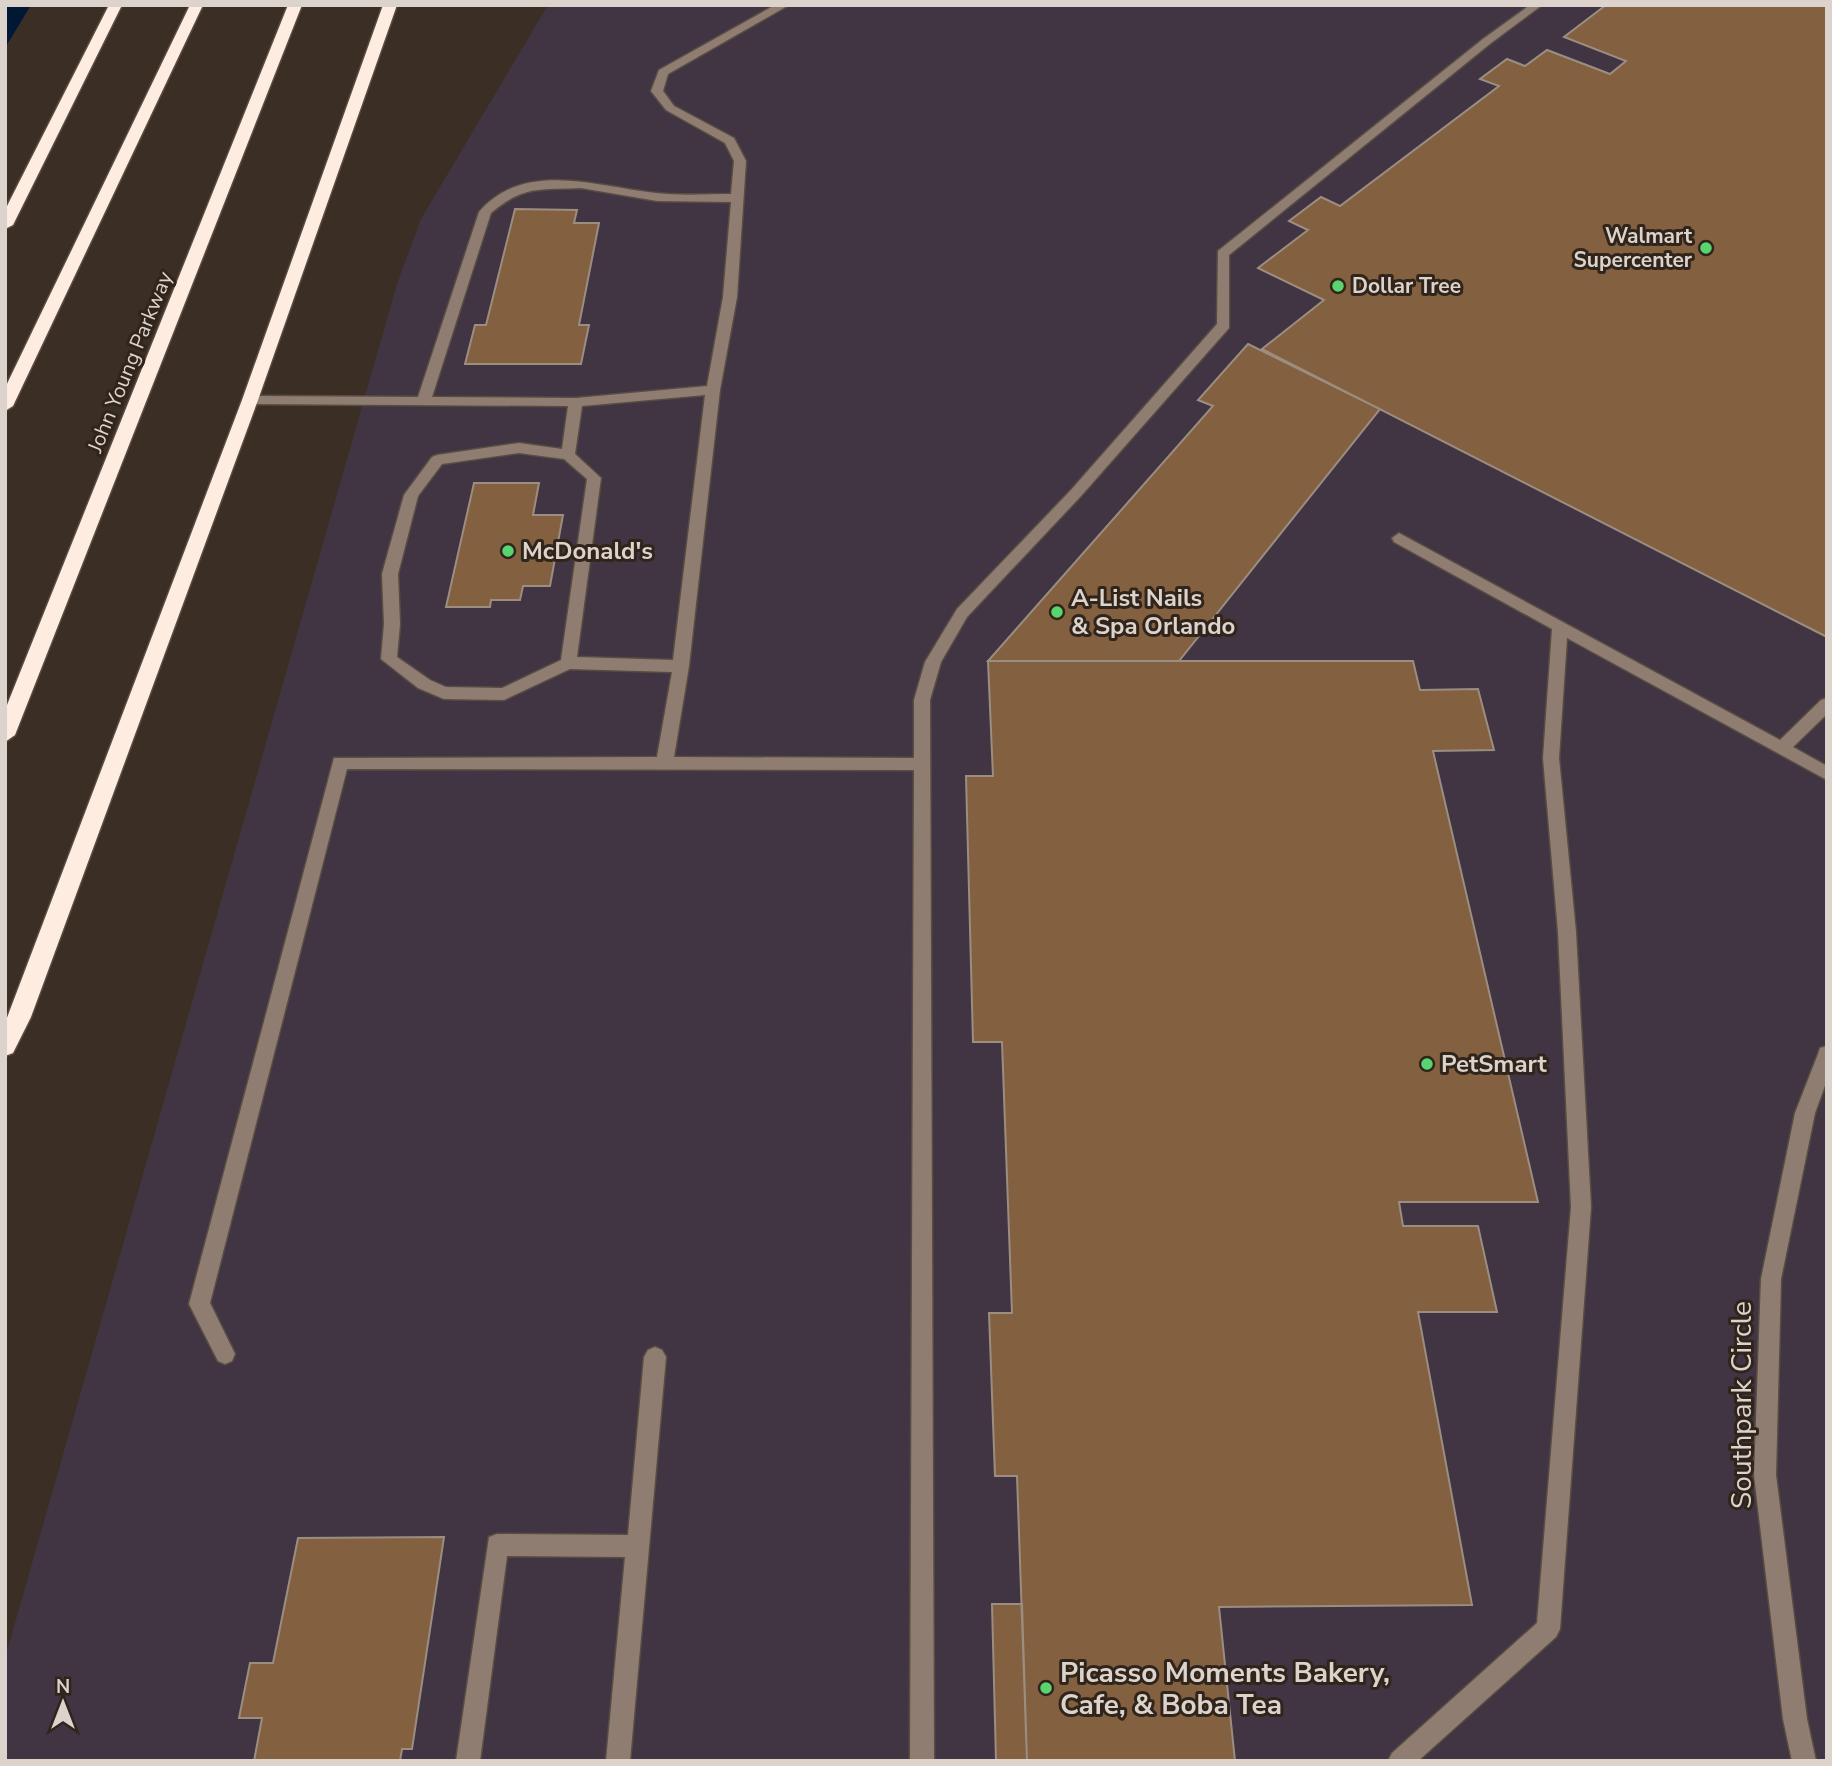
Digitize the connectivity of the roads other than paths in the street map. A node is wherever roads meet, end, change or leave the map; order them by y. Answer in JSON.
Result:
{"nodes":[{"id":1,"x":116,"y":5,"type":"edge"},
{"id":2,"x":197,"y":5,"type":"edge"},
{"id":3,"x":295,"y":5,"type":"edge"},
{"id":4,"x":390,"y":5,"type":"edge"},
{"id":5,"x":784,"y":5,"type":"edge"},
{"id":6,"x":1537,"y":5,"type":"edge"},
{"id":7,"x":736,"y":198,"type":"junction"},
{"id":8,"x":5,"y":225,"type":"edge"},
{"id":9,"x":713,"y":390,"type":"junction"},
{"id":10,"x":250,"y":400,"type":"junction"},
{"id":11,"x":424,"y":401,"type":"junction"},
{"id":12,"x":576,"y":402,"type":"junction"},
{"id":13,"x":5,"y":406,"type":"edge"},
{"id":14,"x":568,"y":455,"type":"junction"},
{"id":15,"x":1399,"y":538,"type":"dead end"},
{"id":16,"x":1560,"y":627,"type":"junction"},
{"id":17,"x":568,"y":663,"type":"junction"},
{"id":18,"x":681,"y":666,"type":"junction"},
{"id":19,"x":1827,"y":704,"type":"edge"},
{"id":20,"x":5,"y":736,"type":"edge"},
{"id":21,"x":1781,"y":749,"type":"junction"},
{"id":22,"x":665,"y":761,"type":"junction"},
{"id":23,"x":922,"y":764,"type":"junction"},
{"id":24,"x":1827,"y":774,"type":"edge"},
{"id":25,"x":5,"y":1046,"type":"edge"},
{"id":26,"x":1827,"y":1054,"type":"edge"},
{"id":27,"x":225,"y":1354,"type":"dead end"},
{"id":28,"x":655,"y":1357,"type":"dead end"},
{"id":29,"x":638,"y":1546,"type":"junction"},
{"id":30,"x":468,"y":1761,"type":"edge"},
{"id":31,"x":618,"y":1761,"type":"edge"},
{"id":32,"x":922,"y":1761,"type":"edge"},
{"id":33,"x":1400,"y":1761,"type":"edge"},
{"id":34,"x":1804,"y":1761,"type":"edge"}],
"edges":[{"from":1,"to":8,"type":"highway"},
{"from":2,"to":13,"type":"highway"},
{"from":3,"to":20,"type":"highway","name":"John Young Parkway"},
{"from":4,"to":10,"type":"highway"},
{"from":5,"to":7,"type":"street"},
{"from":6,"to":23,"type":"street"},
{"from":7,"to":9,"type":"street"},
{"from":7,"to":11,"type":"street"},
{"from":9,"to":12,"type":"street"},
{"from":9,"to":18,"type":"street"},
{"from":10,"to":11,"type":"street"},
{"from":10,"to":25,"type":"highway"},
{"from":11,"to":12,"type":"street"},
{"from":12,"to":14,"type":"street"},
{"from":14,"to":17,"type":"street"},
{"from":14,"to":17,"type":"street"},
{"from":15,"to":16,"type":"street"},
{"from":16,"to":21,"type":"street"},
{"from":16,"to":33,"type":"street"},
{"from":17,"to":18,"type":"street"},
{"from":18,"to":22,"type":"street"},
{"from":19,"to":21,"type":"street"},
{"from":21,"to":24,"type":"street"},
{"from":22,"to":23,"type":"street"},
{"from":22,"to":27,"type":"street"},
{"from":23,"to":32,"type":"street"},
{"from":26,"to":34,"type":"street","name":"Southpark Circle"},
{"from":28,"to":29,"type":"street"},
{"from":29,"to":30,"type":"street"},
{"from":29,"to":31,"type":"street"}]}
